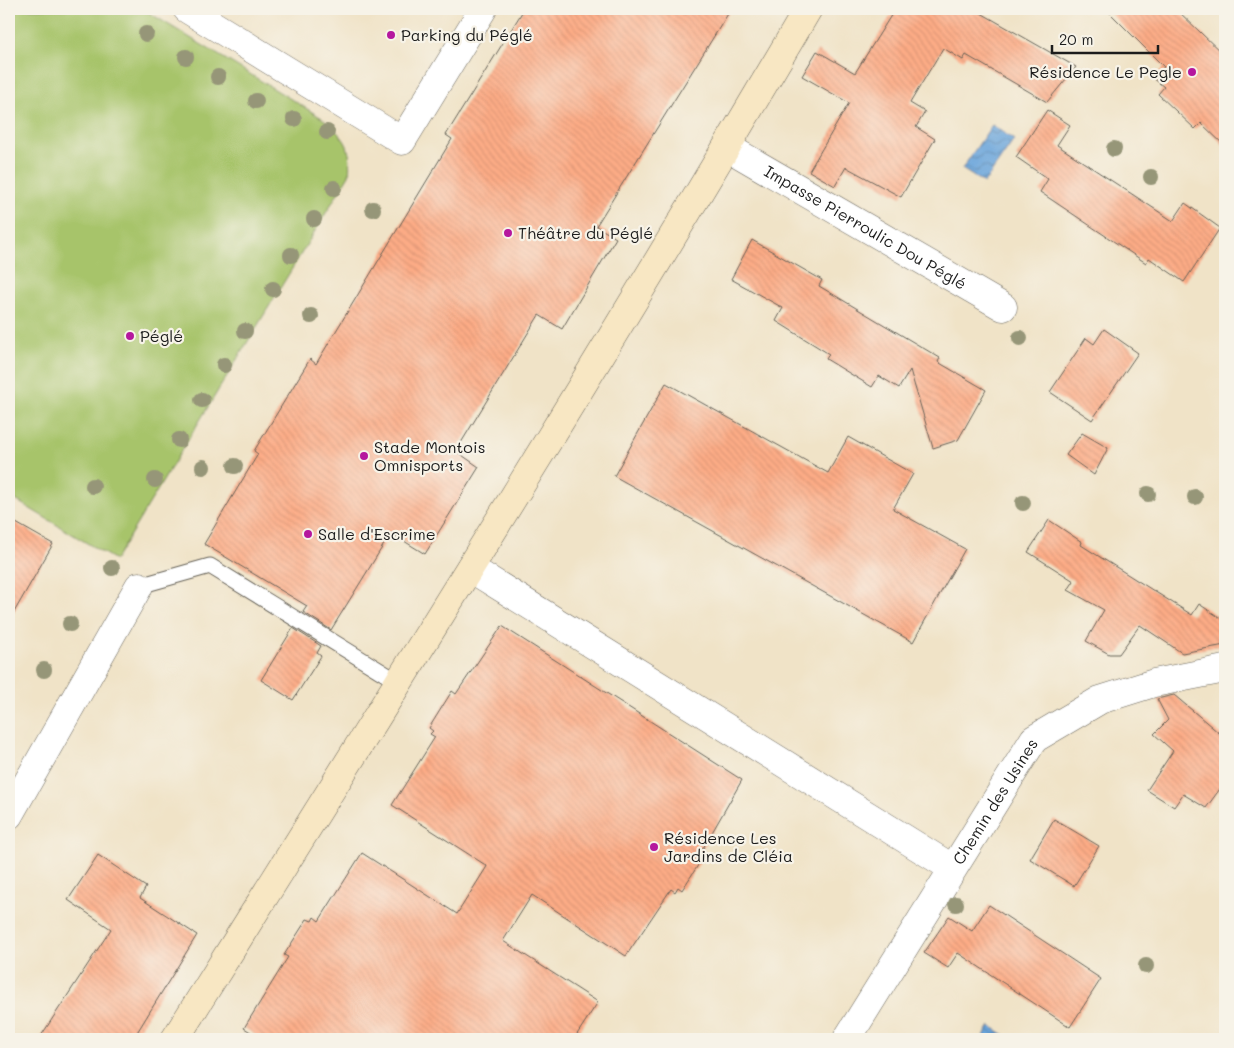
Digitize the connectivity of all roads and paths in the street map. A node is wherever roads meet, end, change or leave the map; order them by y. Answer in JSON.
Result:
{"nodes":[{"id":1,"x":187,"y":9,"type":"edge"},
{"id":2,"x":483,"y":9,"type":"edge"},
{"id":3,"x":808,"y":9,"type":"edge"},
{"id":4,"x":728,"y":147,"type":"junction"},
{"id":5,"x":1003,"y":307,"type":"dead end"},
{"id":6,"x":470,"y":568,"type":"junction"},
{"id":7,"x":139,"y":586,"type":"joint"},
{"id":8,"x":1224,"y":672,"type":"edge"},
{"id":9,"x":400,"y":683,"type":"junction"},
{"id":10,"x":9,"y":815,"type":"edge"},
{"id":11,"x":952,"y":868,"type":"junction"},
{"id":12,"x":174,"y":1039,"type":"edge"},
{"id":13,"x":847,"y":1039,"type":"edge"}],
"edges":[{"from":1,"to":2,"type":"street"},
{"from":3,"to":4,"type":"main road"},
{"from":4,"to":5,"type":"street","name":"Impasse Pierroulic Dou Péglé"},
{"from":4,"to":6,"type":"main road"},
{"from":6,"to":9,"type":"main road"},
{"from":6,"to":11,"type":"street"},
{"from":7,"to":9,"type":"lane"},
{"from":7,"to":10,"type":"street"},
{"from":8,"to":11,"type":"street","name":"Chemin des Usines"},
{"from":9,"to":12,"type":"main road"},
{"from":11,"to":13,"type":"street","name":"Chemin des Usines"}]}
